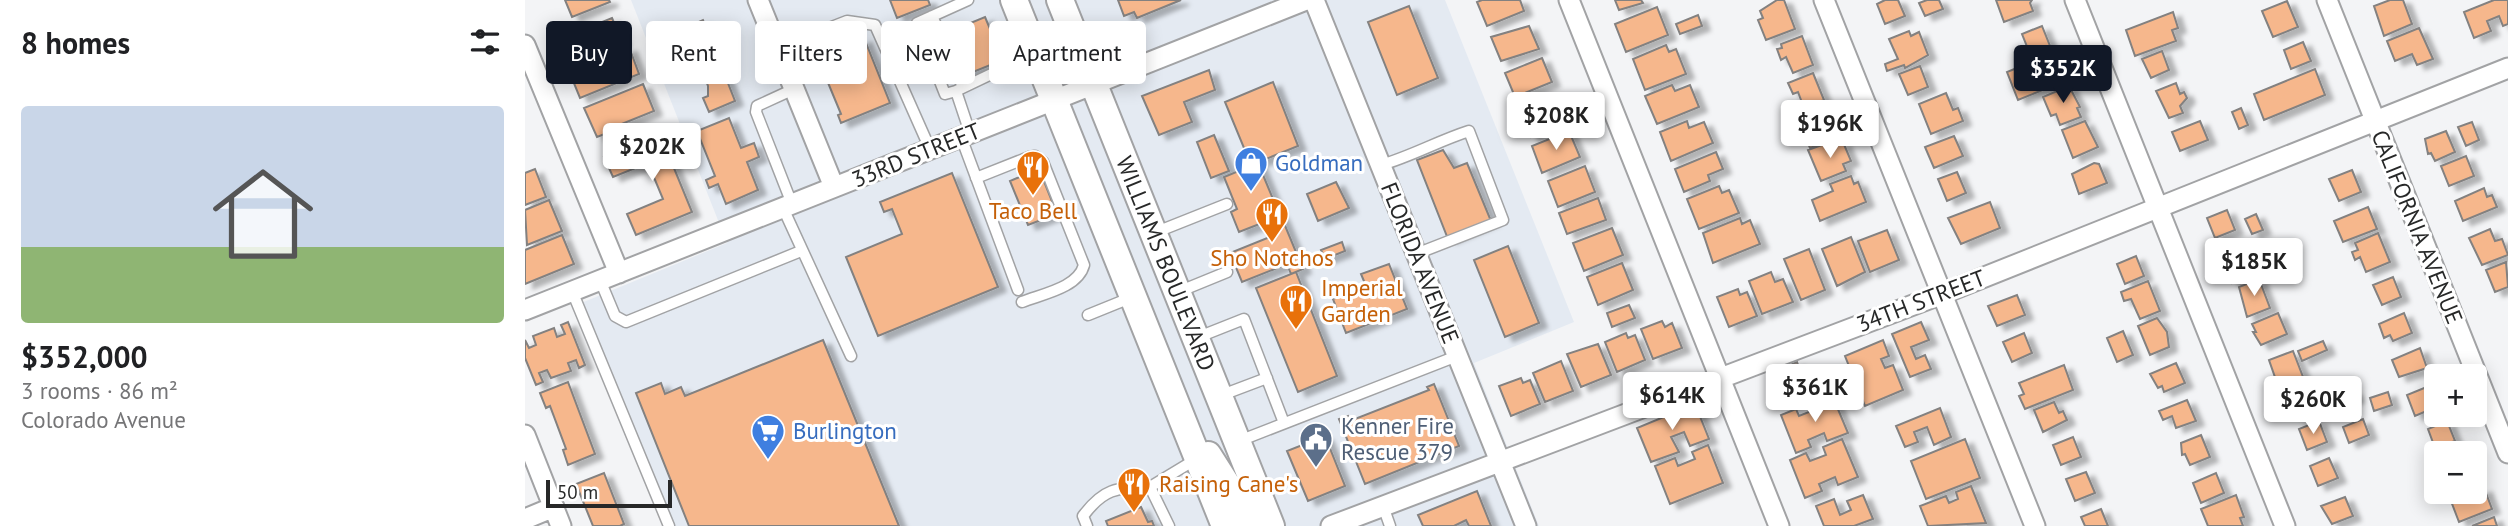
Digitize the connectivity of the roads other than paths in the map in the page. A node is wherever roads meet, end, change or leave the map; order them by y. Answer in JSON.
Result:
{"nodes":[{"id":1,"x":758,"y":0,"type":"edge"},
{"id":2,"x":968,"y":0,"type":"edge"},
{"id":3,"x":1014,"y":0,"type":"edge"},
{"id":4,"x":1060,"y":0,"type":"edge"},
{"id":5,"x":1306,"y":0,"type":"edge"},
{"id":6,"x":1314,"y":0,"type":"edge"},
{"id":7,"x":1569,"y":0,"type":"edge"},
{"id":8,"x":1824,"y":0,"type":"edge"},
{"id":9,"x":2075,"y":0,"type":"edge"},
{"id":10,"x":2327,"y":0,"type":"edge"},
{"id":11,"x":932,"y":16,"type":"junction"},
{"id":12,"x":767,"y":21,"type":"edge"},
{"id":13,"x":934,"y":21,"type":"edge"},
{"id":14,"x":1022,"y":21,"type":"edge"},
{"id":15,"x":1068,"y":21,"type":"edge"},
{"id":16,"x":867,"y":24,"type":"edge"},
{"id":17,"x":525,"y":46,"type":"edge"},
{"id":18,"x":1146,"y":63,"type":"edge"},
{"id":19,"x":2508,"y":68,"type":"edge"},
{"id":20,"x":989,"y":75,"type":"edge"},
{"id":21,"x":792,"y":84,"type":"edge"},
{"id":22,"x":958,"y":84,"type":"edge"},
{"id":23,"x":1048,"y":84,"type":"edge"},
{"id":24,"x":1093,"y":84,"type":"joint"},
{"id":25,"x":794,"y":89,"type":"junction"},
{"id":26,"x":959,"y":89,"type":"junction"},
{"id":27,"x":1054,"y":100,"type":"junction"},
{"id":28,"x":2375,"y":122,"type":"junction"},
{"id":29,"x":966,"y":135,"type":"junction"},
{"id":30,"x":930,"y":149,"type":"junction"},
{"id":31,"x":1381,"y":165,"type":"junction"},
{"id":32,"x":976,"y":178,"type":"junction"},
{"id":33,"x":834,"y":187,"type":"junction"},
{"id":34,"x":1227,"y":204,"type":"dead end"},
{"id":35,"x":787,"y":206,"type":"junction"},
{"id":36,"x":2158,"y":209,"type":"junction"},
{"id":37,"x":1153,"y":233,"type":"junction"},
{"id":38,"x":801,"y":251,"type":"junction"},
{"id":39,"x":1416,"y":254,"type":"junction"},
{"id":40,"x":1227,"y":272,"type":"dead end"},
{"id":41,"x":619,"y":273,"type":"junction"},
{"id":42,"x":600,"y":281,"type":"junction"},
{"id":43,"x":1018,"y":290,"type":"dead end"},
{"id":44,"x":572,"y":291,"type":"junction"},
{"id":45,"x":1177,"y":292,"type":"junction"},
{"id":46,"x":1941,"y":293,"type":"junction"},
{"id":47,"x":1134,"y":296,"type":"junction"},
{"id":48,"x":1022,"y":302,"type":"dead end"},
{"id":49,"x":525,"y":310,"type":"edge"},
{"id":50,"x":1088,"y":315,"type":"dead end"},
{"id":51,"x":1196,"y":338,"type":"junction"},
{"id":52,"x":851,"y":356,"type":"dead end"},
{"id":53,"x":1457,"y":356,"type":"junction"},
{"id":54,"x":1267,"y":378,"type":"junction"},
{"id":55,"x":1719,"y":378,"type":"junction"},
{"id":56,"x":1219,"y":396,"type":"junction"},
{"id":57,"x":1180,"y":413,"type":"junction"},
{"id":58,"x":1284,"y":423,"type":"junction"},
{"id":59,"x":525,"y":435,"type":"edge"},
{"id":60,"x":1237,"y":442,"type":"junction"},
{"id":61,"x":2508,"y":453,"type":"edge"},
{"id":62,"x":1198,"y":458,"type":"junction"},
{"id":63,"x":1500,"y":461,"type":"junction"},
{"id":64,"x":1150,"y":486,"type":"junction"},
{"id":65,"x":1383,"y":506,"type":"junction"},
{"id":66,"x":554,"y":507,"type":"junction"},
{"id":67,"x":525,"y":519,"type":"edge"},
{"id":68,"x":561,"y":526,"type":"edge"},
{"id":69,"x":669,"y":526,"type":"edge"},
{"id":70,"x":1087,"y":526,"type":"edge"},
{"id":71,"x":1169,"y":526,"type":"edge"},
{"id":72,"x":1225,"y":526,"type":"edge"},
{"id":73,"x":1253,"y":526,"type":"edge"},
{"id":74,"x":1271,"y":526,"type":"edge"},
{"id":75,"x":1331,"y":526,"type":"edge"},
{"id":76,"x":1390,"y":526,"type":"edge"},
{"id":77,"x":1526,"y":526,"type":"edge"},
{"id":78,"x":1779,"y":526,"type":"edge"},
{"id":79,"x":2035,"y":526,"type":"edge"},
{"id":80,"x":2285,"y":526,"type":"edge"}],
"edges":[{"from":1,"to":12,"type":"street"},
{"from":2,"to":11,"type":"lane"},
{"from":3,"to":14,"type":"main road","name":"WILLIAMS BOULEVARD"},
{"from":4,"to":15,"type":"main road","name":"WILLIAMS BOULEVARD"},
{"from":5,"to":18,"type":"street","name":"33RD STREET"},
{"from":6,"to":31,"type":"street","name":"FLORIDA AVENUE"},
{"from":7,"to":55,"type":"street"},
{"from":8,"to":46,"type":"street"},
{"from":9,"to":36,"type":"street"},
{"from":10,"to":28,"type":"street","name":"CALIFORNIA AVENUE"},
{"from":11,"to":13,"type":"lane"},
{"from":11,"to":26,"type":"lane"},
{"from":16,"to":30,"type":"lane"},
{"from":17,"to":41,"type":"street"},
{"from":19,"to":28,"type":"street","name":"34TH STREET"},
{"from":20,"to":26,"type":"lane"},
{"from":21,"to":25,"type":"street"},
{"from":22,"to":26,"type":"lane"},
{"from":23,"to":27,"type":"main road","name":"WILLIAMS BOULEVARD"},
{"from":24,"to":27,"type":"street","name":"33RD STREET"},
{"from":24,"to":37,"type":"main road","name":"WILLIAMS BOULEVARD"},
{"from":25,"to":33,"type":"street"},
{"from":25,"to":35,"type":"lane"},
{"from":26,"to":29,"type":"lane"},
{"from":27,"to":29,"type":"street","name":"33RD STREET"},
{"from":27,"to":47,"type":"main road","name":"WILLIAMS BOULEVARD"},
{"from":28,"to":36,"type":"street","name":"34TH STREET"},
{"from":28,"to":61,"type":"street","name":"CALIFORNIA AVENUE"},
{"from":29,"to":30,"type":"street","name":"33RD STREET"},
{"from":29,"to":32,"type":"lane"},
{"from":30,"to":33,"type":"street","name":"33RD STREET"},
{"from":31,"to":39,"type":"street","name":"FLORIDA AVENUE"},
{"from":31,"to":39,"type":"lane"},
{"from":32,"to":43,"type":"lane"},
{"from":32,"to":48,"type":"lane"},
{"from":33,"to":35,"type":"street","name":"33RD STREET"},
{"from":34,"to":37,"type":"lane"},
{"from":35,"to":38,"type":"lane"},
{"from":35,"to":41,"type":"street","name":"33RD STREET"},
{"from":36,"to":46,"type":"street","name":"34TH STREET"},
{"from":36,"to":80,"type":"street"},
{"from":37,"to":45,"type":"main road","name":"WILLIAMS BOULEVARD"},
{"from":38,"to":42,"type":"lane"},
{"from":38,"to":52,"type":"lane"},
{"from":39,"to":53,"type":"street","name":"FLORIDA AVENUE"},
{"from":40,"to":45,"type":"lane"},
{"from":41,"to":42,"type":"street","name":"33RD STREET"},
{"from":42,"to":44,"type":"street","name":"33RD STREET"},
{"from":44,"to":49,"type":"street","name":"33RD STREET"},
{"from":44,"to":69,"type":"lane"},
{"from":45,"to":51,"type":"main road","name":"WILLIAMS BOULEVARD"},
{"from":46,"to":55,"type":"street","name":"34TH STREET"},
{"from":46,"to":79,"type":"street"},
{"from":47,"to":50,"type":"lane"},
{"from":47,"to":57,"type":"main road","name":"WILLIAMS BOULEVARD"},
{"from":51,"to":54,"type":"lane"},
{"from":51,"to":56,"type":"main road","name":"WILLIAMS BOULEVARD"},
{"from":53,"to":58,"type":"lane"},
{"from":53,"to":63,"type":"street","name":"FLORIDA AVENUE"},
{"from":54,"to":56,"type":"lane"},
{"from":54,"to":58,"type":"lane"},
{"from":55,"to":63,"type":"street","name":"34TH STREET"},
{"from":55,"to":78,"type":"street"},
{"from":56,"to":60,"type":"main road","name":"WILLIAMS BOULEVARD"},
{"from":57,"to":62,"type":"main road","name":"WILLIAMS BOULEVARD"},
{"from":57,"to":73,"type":"main road"},
{"from":58,"to":60,"type":"lane"},
{"from":59,"to":66,"type":"street"},
{"from":60,"to":74,"type":"main road","name":"WILLIAMS BOULEVARD"},
{"from":62,"to":64,"type":"lane"},
{"from":62,"to":72,"type":"main road","name":"WILLIAMS BOULEVARD"},
{"from":63,"to":65,"type":"street","name":"34TH STREET"},
{"from":63,"to":77,"type":"street","name":"FLORIDA AVENUE"},
{"from":64,"to":70,"type":"lane"},
{"from":64,"to":71,"type":"lane"},
{"from":65,"to":75,"type":"street","name":"34TH STREET"},
{"from":65,"to":76,"type":"lane"},
{"from":66,"to":67,"type":"street"},
{"from":66,"to":68,"type":"street"}]}
